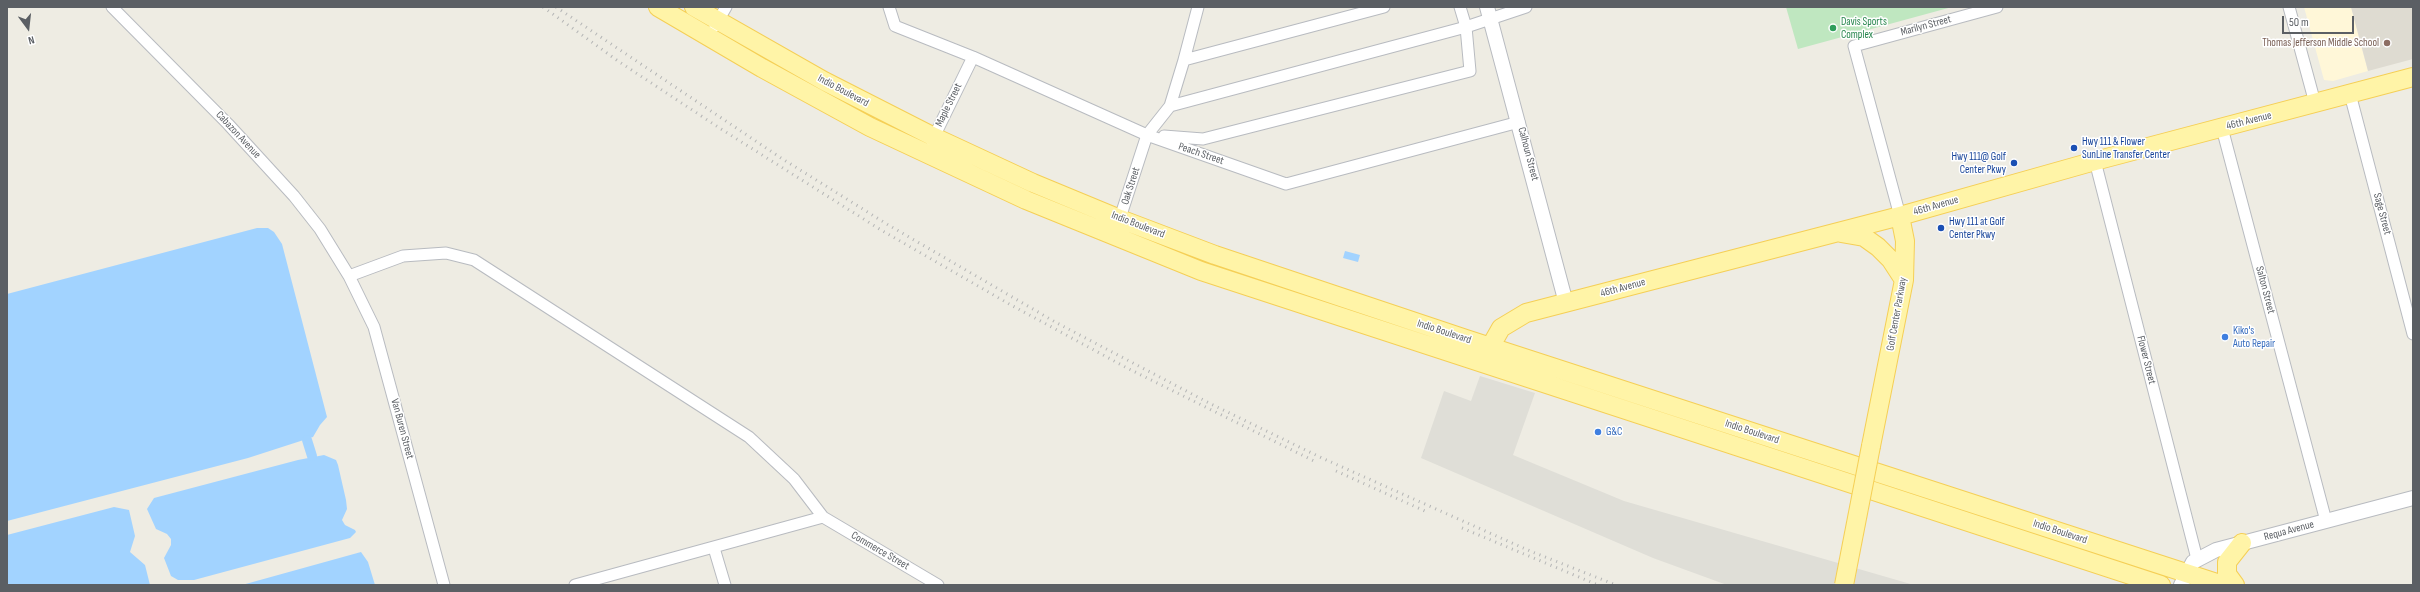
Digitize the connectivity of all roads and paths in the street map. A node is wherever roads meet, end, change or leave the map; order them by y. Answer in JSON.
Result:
{"nodes":[{"id":1,"x":112,"y":7,"type":"edge"},
{"id":2,"x":658,"y":7,"type":"edge"},
{"id":3,"x":694,"y":7,"type":"edge"},
{"id":4,"x":889,"y":7,"type":"edge"},
{"id":5,"x":1198,"y":7,"type":"edge"},
{"id":6,"x":1384,"y":7,"type":"edge"},
{"id":7,"x":1460,"y":7,"type":"edge"},
{"id":8,"x":1526,"y":7,"type":"edge"},
{"id":9,"x":1997,"y":7,"type":"edge"},
{"id":10,"x":2289,"y":7,"type":"edge"},
{"id":11,"x":1488,"y":12,"type":"edge"},
{"id":12,"x":722,"y":14,"type":"edge"},
{"id":13,"x":1466,"y":27,"type":"junction"},
{"id":14,"x":709,"y":38,"type":"junction"},
{"id":15,"x":1854,"y":46,"type":"joint"},
{"id":16,"x":973,"y":57,"type":"junction"},
{"id":17,"x":1184,"y":60,"type":"junction"},
{"id":18,"x":2413,"y":77,"type":"edge"},
{"id":19,"x":2350,"y":94,"type":"junction"},
{"id":20,"x":2315,"y":103,"type":"junction"},
{"id":21,"x":1170,"y":106,"type":"junction"},
{"id":22,"x":1519,"y":122,"type":"junction"},
{"id":23,"x":2222,"y":128,"type":"junction"},
{"id":24,"x":1147,"y":135,"type":"junction"},
{"id":25,"x":934,"y":137,"type":"junction"},
{"id":26,"x":926,"y":153,"type":"junction"},
{"id":27,"x":2095,"y":161,"type":"junction"},
{"id":28,"x":1900,"y":216,"type":"junction"},
{"id":29,"x":1120,"y":219,"type":"junction"},
{"id":30,"x":1837,"y":233,"type":"junction"},
{"id":31,"x":1114,"y":237,"type":"junction"},
{"id":32,"x":349,"y":276,"type":"junction"},
{"id":33,"x":1904,"y":280,"type":"junction"},
{"id":34,"x":1566,"y":302,"type":"junction"},
{"id":35,"x":2413,"y":334,"type":"edge"},
{"id":36,"x":1490,"y":347,"type":"junction"},
{"id":37,"x":1481,"y":364,"type":"junction"},
{"id":38,"x":2413,"y":498,"type":"edge"},
{"id":39,"x":823,"y":517,"type":"junction"},
{"id":40,"x":2326,"y":521,"type":"junction"},
{"id":41,"x":1982,"y":528,"type":"junction"},
{"id":42,"x":2062,"y":532,"type":"junction"},
{"id":43,"x":2242,"y":543,"type":"junction"},
{"id":44,"x":714,"y":548,"type":"junction"},
{"id":45,"x":2188,"y":572,"type":"edge"},
{"id":46,"x":444,"y":585,"type":"edge"},
{"id":47,"x":574,"y":585,"type":"edge"},
{"id":48,"x":725,"y":585,"type":"edge"},
{"id":49,"x":938,"y":585,"type":"edge"},
{"id":50,"x":1844,"y":585,"type":"edge"},
{"id":51,"x":2161,"y":585,"type":"edge"},
{"id":52,"x":2224,"y":585,"type":"edge"},
{"id":53,"x":2235,"y":585,"type":"edge"}],
"edges":[{"from":1,"to":32,"type":"street","name":"Cabazon Avenue"},
{"from":2,"to":14,"type":"main road","name":"Indio Boulevard"},
{"from":3,"to":12,"type":"main road","name":"Indio Boulevard"},
{"from":4,"to":16,"type":"street","name":"Peach Street"},
{"from":5,"to":17,"type":"street"},
{"from":6,"to":17,"type":"street"},
{"from":7,"to":13,"type":"street"},
{"from":8,"to":11,"type":"street"},
{"from":9,"to":15,"type":"street","name":"Marilyn Street"},
{"from":10,"to":20,"type":"street"},
{"from":11,"to":13,"type":"street"},
{"from":11,"to":22,"type":"street","name":"Calhoun Street"},
{"from":12,"to":14,"type":"street"},
{"from":12,"to":25,"type":"main road","name":"Indio Boulevard"},
{"from":13,"to":21,"type":"street"},
{"from":13,"to":24,"type":"street"},
{"from":14,"to":26,"type":"main road","name":"Indio Boulevard"},
{"from":15,"to":28,"type":"street","name":"Golf Center Parkway"},
{"from":16,"to":24,"type":"street","name":"Peach Street"},
{"from":16,"to":25,"type":"street","name":"Maple Street"},
{"from":17,"to":21,"type":"street"},
{"from":18,"to":19,"type":"main road","name":"46th Avenue"},
{"from":19,"to":20,"type":"main road","name":"46th Avenue"},
{"from":19,"to":35,"type":"street","name":"Sage Street"},
{"from":20,"to":23,"type":"main road","name":"46th Avenue"},
{"from":21,"to":24,"type":"street"},
{"from":22,"to":24,"type":"street","name":"Peach Street"},
{"from":22,"to":34,"type":"street","name":"Calhoun Street"},
{"from":23,"to":27,"type":"main road","name":"46th Avenue"},
{"from":23,"to":40,"type":"street","name":"Salton Street"},
{"from":24,"to":29,"type":"street","name":"Oak Street"},
{"from":25,"to":26,"type":"street","name":"Maple Street"},
{"from":25,"to":29,"type":"main road","name":"Indio Boulevard"},
{"from":26,"to":31,"type":"main road","name":"Indio Boulevard"},
{"from":27,"to":28,"type":"main road","name":"46th Avenue"},
{"from":27,"to":45,"type":"street","name":"Flower Street"},
{"from":28,"to":30,"type":"main road","name":"46th Avenue"},
{"from":28,"to":33,"type":"main road","name":"Golf Center Parkway"},
{"from":29,"to":31,"type":"street","name":"Oak Street"},
{"from":29,"to":36,"type":"main road","name":"Indio Boulevard"},
{"from":30,"to":33,"type":"main road"},
{"from":30,"to":34,"type":"main road","name":"46th Avenue"},
{"from":31,"to":37,"type":"main road","name":"Indio Boulevard"},
{"from":32,"to":39,"type":"street"},
{"from":32,"to":46,"type":"street","name":"Van Buren Street"},
{"from":33,"to":50,"type":"main road","name":"Golf Center Parkway","bridge":true},
{"from":34,"to":36,"type":"main road","name":"46th Avenue"},
{"from":36,"to":37,"type":"main road","name":"46th Avenue"},
{"from":36,"to":42,"type":"main road","name":"Indio Boulevard"},
{"from":37,"to":41,"type":"main road","name":"Indio Boulevard"},
{"from":38,"to":40,"type":"street","name":"Requa Avenue"},
{"from":39,"to":44,"type":"street"},
{"from":39,"to":49,"type":"street","name":"Commerce Street"},
{"from":40,"to":43,"type":"street","name":"Requa Avenue"},
{"from":41,"to":42,"type":"main road"},
{"from":41,"to":51,"type":"main road","name":"Indio Boulevard"},
{"from":42,"to":45,"type":"main road","name":"Indio Boulevard"},
{"from":43,"to":45,"type":"street","name":"Requa Avenue"},
{"from":43,"to":53,"type":"main road"},
{"from":44,"to":47,"type":"street"},
{"from":44,"to":48,"type":"street"},
{"from":45,"to":52,"type":"main road","name":"Indio Boulevard"}]}
